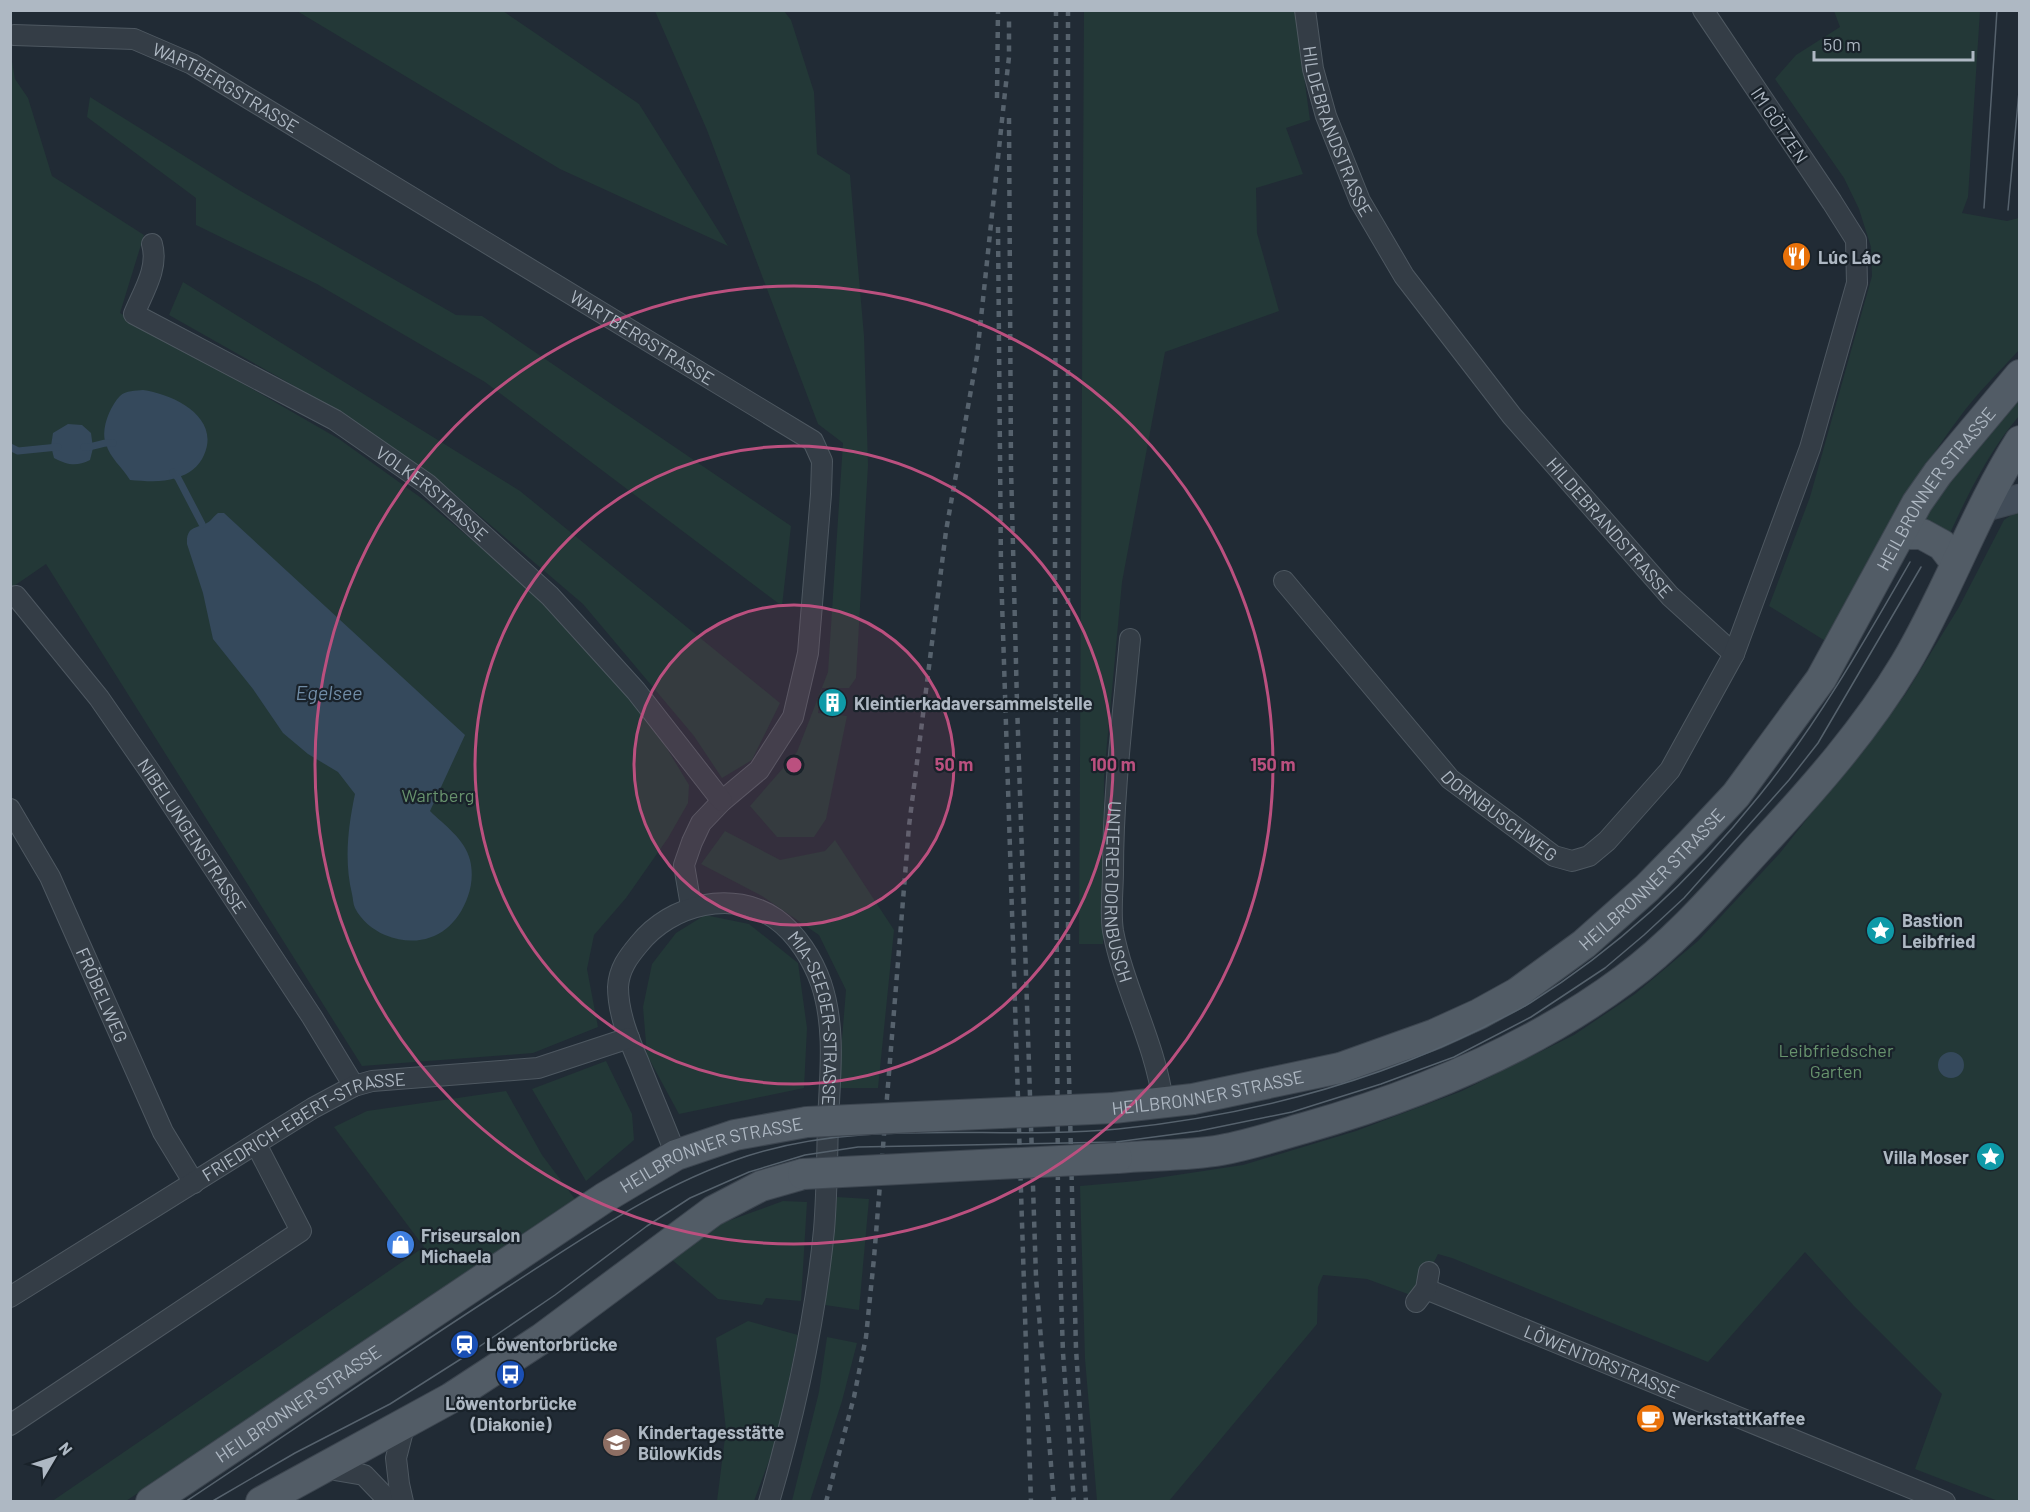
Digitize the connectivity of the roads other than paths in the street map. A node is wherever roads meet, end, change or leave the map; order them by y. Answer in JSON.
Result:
{"nodes":[{"id":1,"x":1305,"y":10,"type":"edge"},
{"id":2,"x":1703,"y":10,"type":"edge"},
{"id":3,"x":14,"y":35,"type":"dead end"},
{"id":4,"x":152,"y":243,"type":"dead end"},
{"id":5,"x":2019,"y":375,"type":"edge"},
{"id":6,"x":2019,"y":441,"type":"edge"},
{"id":7,"x":2019,"y":498,"type":"edge"},
{"id":8,"x":1983,"y":508,"type":"junction"},
{"id":9,"x":1901,"y":534,"type":"junction"},
{"id":10,"x":1956,"y":563,"type":"junction"},
{"id":11,"x":1284,"y":581,"type":"dead end"},
{"id":12,"x":16,"y":596,"type":"dead end"},
{"id":13,"x":1130,"y":639,"type":"dead end"},
{"id":14,"x":1734,"y":654,"type":"junction"},
{"id":15,"x":722,"y":801,"type":"junction"},
{"id":16,"x":10,"y":809,"type":"edge"},
{"id":17,"x":691,"y":906,"type":"junction"},
{"id":18,"x":628,"y":1038,"type":"junction"},
{"id":19,"x":354,"y":1086,"type":"junction"},
{"id":20,"x":1163,"y":1102,"type":"junction"},
{"id":21,"x":256,"y":1144,"type":"junction"},
{"id":22,"x":676,"y":1155,"type":"junction"},
{"id":23,"x":194,"y":1183,"type":"junction"},
{"id":24,"x":1424,"y":1288,"type":"dead end"},
{"id":25,"x":10,"y":1297,"type":"edge"},
{"id":26,"x":405,"y":1423,"type":"junction"},
{"id":27,"x":10,"y":1425,"type":"edge"},
{"id":28,"x":323,"y":1468,"type":"junction"},
{"id":29,"x":151,"y":1502,"type":"edge"},
{"id":30,"x":261,"y":1502,"type":"edge"},
{"id":31,"x":390,"y":1502,"type":"edge"},
{"id":32,"x":404,"y":1502,"type":"edge"},
{"id":33,"x":769,"y":1502,"type":"edge"},
{"id":34,"x":1945,"y":1502,"type":"edge"}],
"edges":[{"from":1,"to":14,"type":"street","name":"HILDEBRANDSTRASSE"},
{"from":2,"to":14,"type":"street","name":"IM GÖTZEN"},
{"from":3,"to":15,"type":"street","name":"WARTBERGSTRASSE"},
{"from":4,"to":15,"type":"street","name":"VOLKERSTRASSE"},
{"from":5,"to":9,"type":"main road","name":"HEILBRONNER STRASSE"},
{"from":6,"to":8,"type":"main road"},
{"from":7,"to":8,"type":"main road"},
{"from":8,"to":10,"type":"main road"},
{"from":9,"to":10,"type":"main road"},
{"from":9,"to":20,"type":"main road","name":"HEILBRONNER STRASSE"},
{"from":10,"to":26,"type":"main road","bridge":true},
{"from":11,"to":14,"type":"street","name":"DORNBUSCHWEG"},
{"from":12,"to":19,"type":"street","name":"NIBELUNGENSTRASSE"},
{"from":13,"to":20,"type":"street","name":"UNTERER DORNBUSCH"},
{"from":15,"to":17,"type":"street","name":"WARTBERGSTRASSE"},
{"from":16,"to":23,"type":"street","name":"FRÖBELWEG"},
{"from":17,"to":18,"type":"street","name":"MIA-SEEGER-STRASSE"},
{"from":17,"to":33,"type":"street","name":"MIA-SEEGER-STRASSE"},
{"from":18,"to":19,"type":"street","name":"FRIEDRICH-EBERT-STRASSE"},
{"from":18,"to":22,"type":"street","name":"MIA-SEEGER-STRASSE"},
{"from":19,"to":21,"type":"street","name":"FRIEDRICH-EBERT-STRASSE"},
{"from":20,"to":22,"type":"main road","name":"HEILBRONNER STRASSE","bridge":true},
{"from":21,"to":23,"type":"street","name":"FRIEDRICH-EBERT-STRASSE"},
{"from":21,"to":27,"type":"street"},
{"from":22,"to":29,"type":"main road","name":"HEILBRONNER STRASSE"},
{"from":23,"to":25,"type":"street","name":"FRIEDRICH-EBERT-STRASSE"},
{"from":24,"to":34,"type":"street","name":"LÖWENTORSTRASSE"},
{"from":26,"to":28,"type":"main road"},
{"from":26,"to":32,"type":"street"},
{"from":28,"to":30,"type":"main road"},
{"from":28,"to":31,"type":"street"}]}
